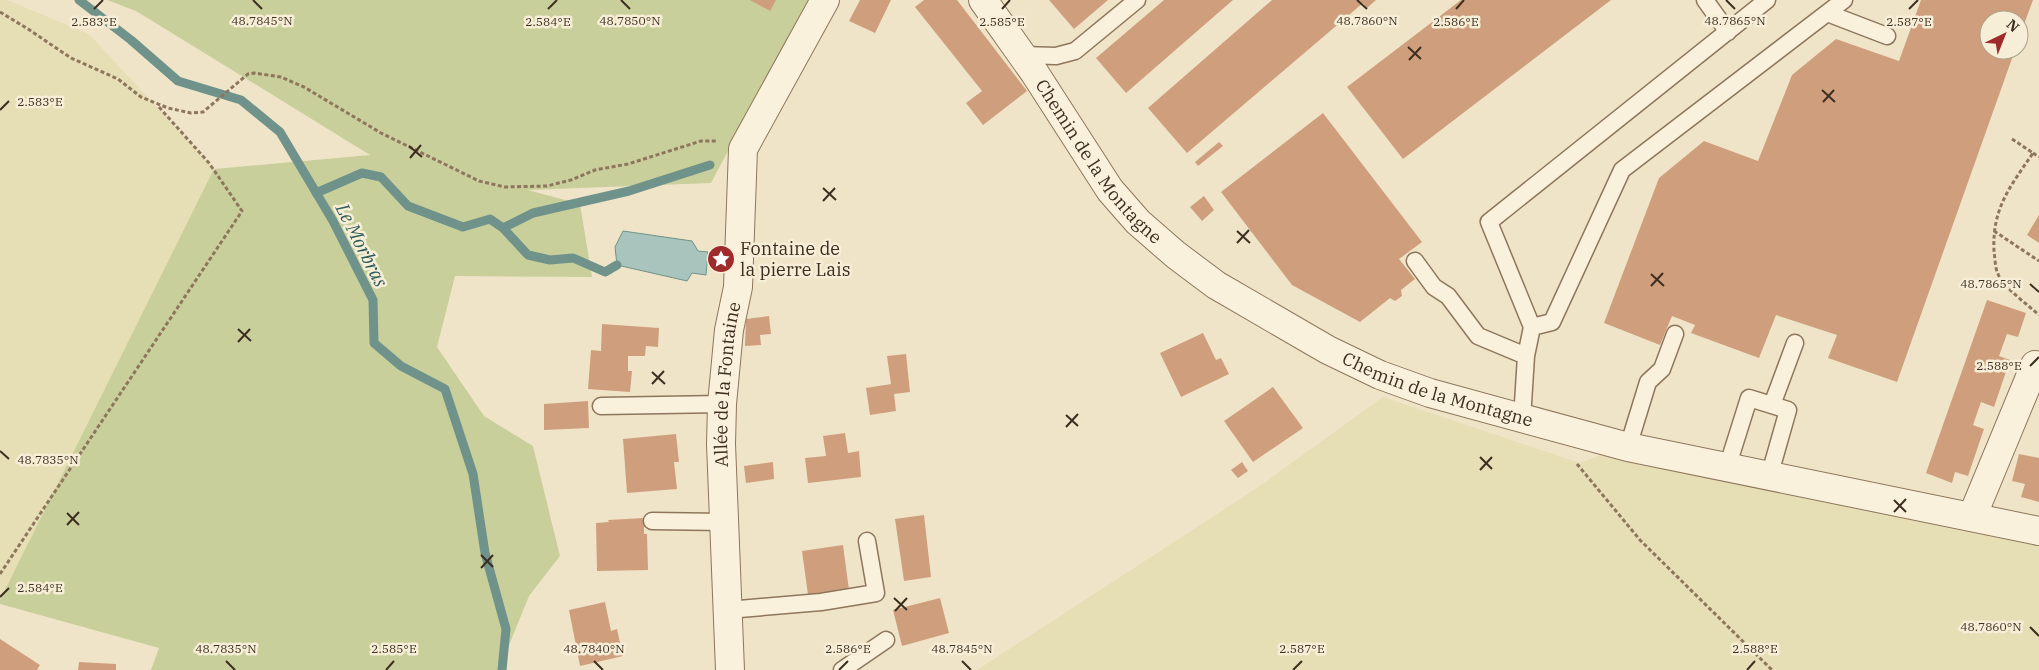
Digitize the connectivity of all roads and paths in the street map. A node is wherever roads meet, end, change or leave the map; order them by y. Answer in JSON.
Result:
{"nodes":[{"id":1,"x":825,"y":0,"type":"edge"},
{"id":2,"x":983,"y":0,"type":"edge"},
{"id":3,"x":1137,"y":0,"type":"edge"},
{"id":4,"x":1705,"y":0,"type":"edge"},
{"id":5,"x":1768,"y":0,"type":"edge"},
{"id":6,"x":1844,"y":0,"type":"edge"},
{"id":7,"x":0,"y":12,"type":"edge"},
{"id":8,"x":1827,"y":13,"type":"junction"},
{"id":9,"x":1728,"y":32,"type":"junction"},
{"id":10,"x":1886,"y":36,"type":"dead end"},
{"id":11,"x":1022,"y":56,"type":"junction"},
{"id":12,"x":156,"y":103,"type":"junction"},
{"id":13,"x":2012,"y":139,"type":"dead end"},
{"id":14,"x":743,"y":150,"type":"junction"},
{"id":15,"x":2033,"y":153,"type":"junction"},
{"id":16,"x":2039,"y":156,"type":"edge"},
{"id":17,"x":1993,"y":230,"type":"junction"},
{"id":18,"x":1415,"y":261,"type":"dead end"},
{"id":19,"x":2039,"y":261,"type":"edge"},
{"id":20,"x":2039,"y":314,"type":"edge"},
{"id":21,"x":1532,"y":327,"type":"junction"},
{"id":22,"x":1675,"y":334,"type":"dead end"},
{"id":23,"x":1794,"y":343,"type":"dead end"},
{"id":24,"x":1526,"y":356,"type":"junction"},
{"id":25,"x":2038,"y":361,"type":"edge"},
{"id":26,"x":722,"y":404,"type":"junction"},
{"id":27,"x":1772,"y":405,"type":"junction"},
{"id":28,"x":602,"y":406,"type":"dead end"},
{"id":29,"x":1522,"y":419,"type":"junction"},
{"id":30,"x":1628,"y":447,"type":"junction"},
{"id":31,"x":1575,"y":461,"type":"dead end"},
{"id":32,"x":1727,"y":468,"type":"junction"},
{"id":33,"x":1769,"y":477,"type":"junction"},
{"id":34,"x":1972,"y":517,"type":"junction"},
{"id":35,"x":652,"y":520,"type":"dead end"},
{"id":36,"x":725,"y":522,"type":"junction"},
{"id":37,"x":2039,"y":530,"type":"edge"},
{"id":38,"x":867,"y":541,"type":"dead end"},
{"id":39,"x":0,"y":574,"type":"edge"},
{"id":40,"x":728,"y":610,"type":"junction"},
{"id":41,"x":886,"y":640,"type":"dead end"},
{"id":42,"x":730,"y":670,"type":"edge"},
{"id":43,"x":842,"y":670,"type":"edge"},
{"id":44,"x":1772,"y":670,"type":"edge"}],
"edges":[{"from":1,"to":14,"type":"street","name":"Allée de la Fontaine"},
{"from":2,"to":11,"type":"street","name":"Chemin de la Montagne"},
{"from":3,"to":11,"type":"lane"},
{"from":4,"to":9,"type":"lane"},
{"from":5,"to":9,"type":"lane"},
{"from":6,"to":8,"type":"lane"},
{"from":7,"to":12,"type":"path"},
{"from":8,"to":10,"type":"lane"},
{"from":8,"to":21,"type":"lane"},
{"from":9,"to":21,"type":"lane"},
{"from":11,"to":29,"type":"street","name":"Chemin de la Montagne"},
{"from":12,"to":14,"type":"path"},
{"from":12,"to":39,"type":"path"},
{"from":13,"to":15,"type":"path"},
{"from":14,"to":26,"type":"street","name":"Allée de la Fontaine"},
{"from":15,"to":16,"type":"path"},
{"from":15,"to":17,"type":"path"},
{"from":17,"to":19,"type":"path"},
{"from":17,"to":20,"type":"path"},
{"from":18,"to":24,"type":"lane"},
{"from":21,"to":24,"type":"lane"},
{"from":22,"to":30,"type":"lane"},
{"from":23,"to":27,"type":"lane"},
{"from":24,"to":29,"type":"lane"},
{"from":25,"to":34,"type":"street"},
{"from":26,"to":28,"type":"lane"},
{"from":26,"to":36,"type":"street","name":"Allée de la Fontaine"},
{"from":27,"to":32,"type":"lane"},
{"from":27,"to":33,"type":"lane"},
{"from":29,"to":30,"type":"street","name":"Chemin de la Montagne"},
{"from":30,"to":32,"type":"street","name":"Chemin de la Montagne"},
{"from":31,"to":44,"type":"path"},
{"from":32,"to":33,"type":"street","name":"Chemin de la Montagne"},
{"from":33,"to":34,"type":"street","name":"Chemin de la Montagne"},
{"from":34,"to":37,"type":"street","name":"Chemin de la Montagne"},
{"from":35,"to":36,"type":"lane"},
{"from":36,"to":40,"type":"street","name":"Allée de la Fontaine"},
{"from":38,"to":40,"type":"lane"},
{"from":40,"to":42,"type":"street","name":"Allée de la Fontaine"},
{"from":41,"to":43,"type":"lane"}]}
